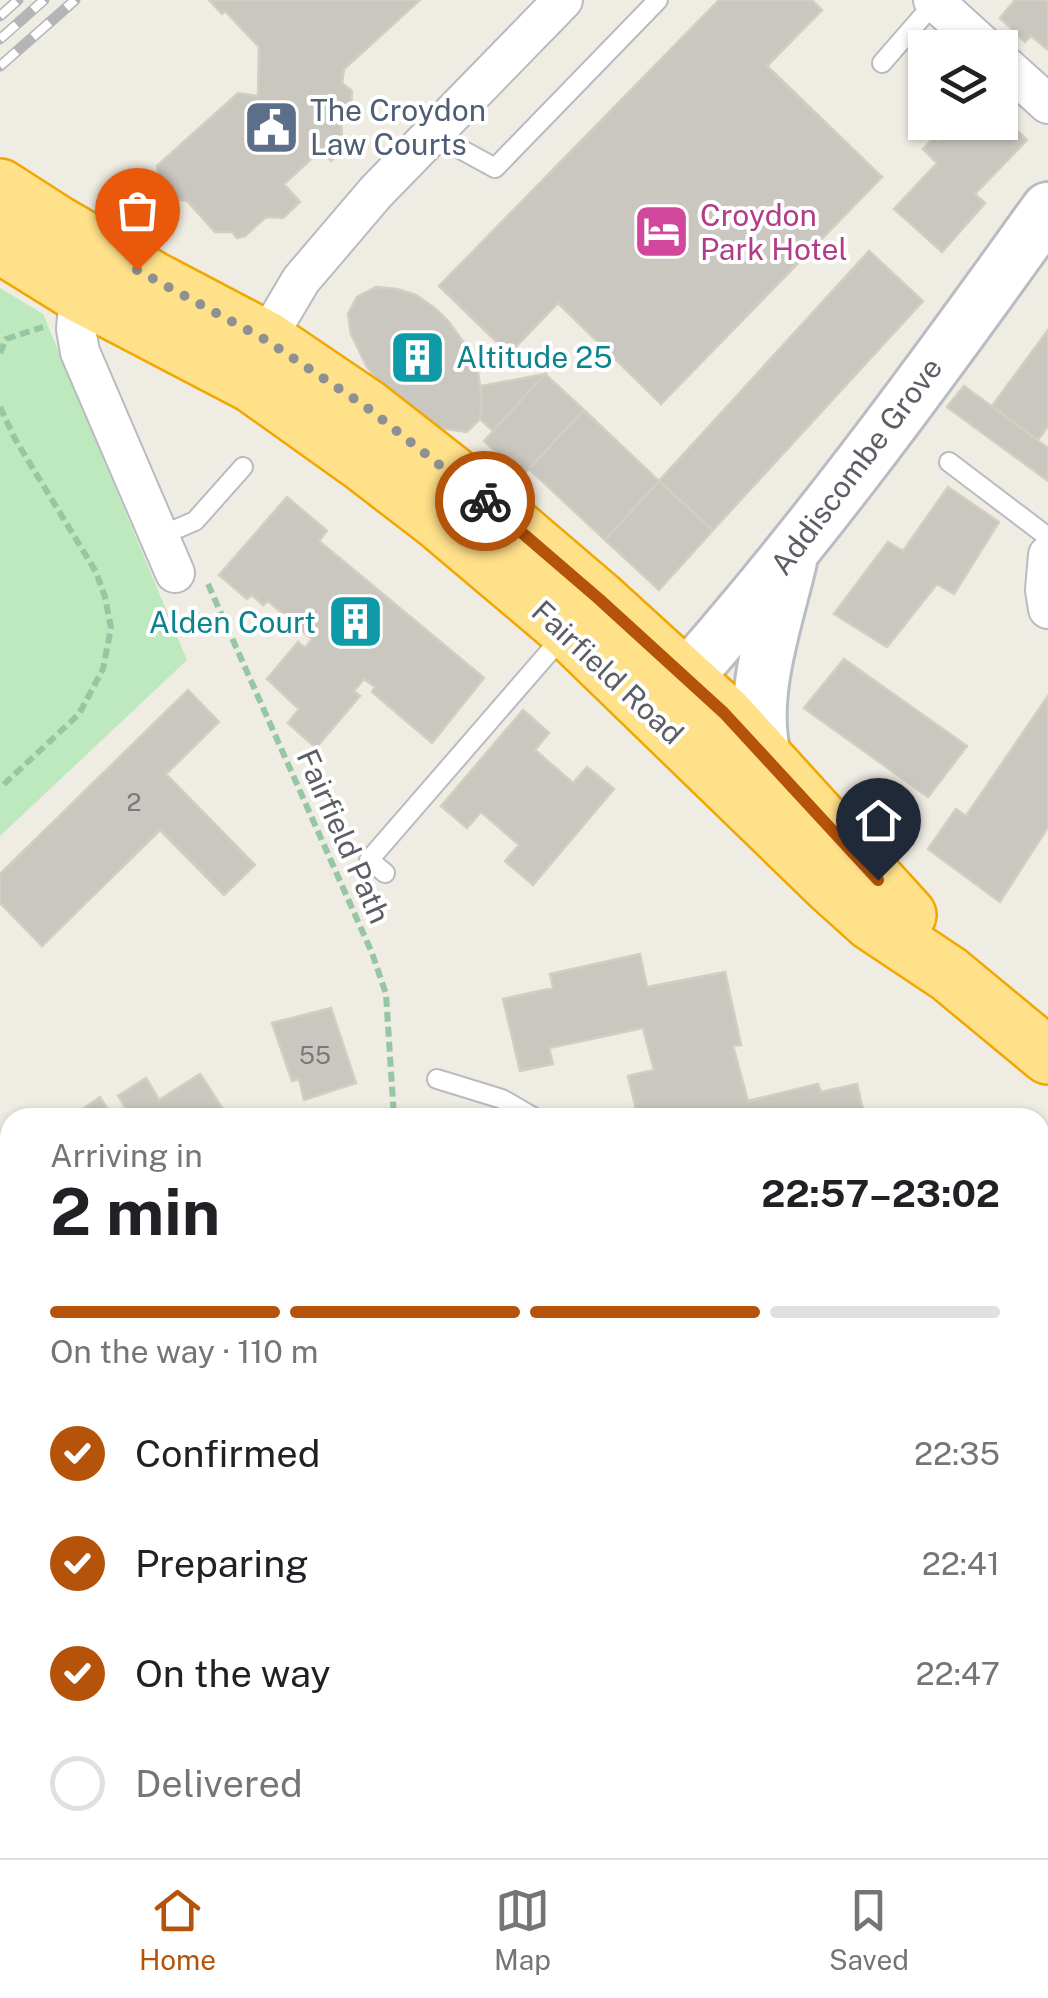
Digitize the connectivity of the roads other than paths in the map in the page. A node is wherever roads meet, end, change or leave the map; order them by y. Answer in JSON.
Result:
{"nodes":[{"id":1,"x":563,"y":0,"type":"edge"},
{"id":2,"x":658,"y":0,"type":"edge"},
{"id":3,"x":934,"y":1,"type":"edge"},
{"id":4,"x":966,"y":30,"type":"edge"},
{"id":5,"x":882,"y":63,"type":"dead end"},
{"id":6,"x":1018,"y":76,"type":"edge"},
{"id":7,"x":1048,"y":104,"type":"edge"},
{"id":8,"x":433,"y":134,"type":"junction"},
{"id":9,"x":0,"y":187,"type":"edge"},
{"id":10,"x":1048,"y":209,"type":"edge"},
{"id":11,"x":0,"y":245,"type":"edge"},
{"id":12,"x":66,"y":309,"type":"junction"},
{"id":13,"x":259,"y":362,"type":"junction"},
{"id":14,"x":949,"y":462,"type":"dead end"},
{"id":15,"x":242,"y":467,"type":"dead end"},
{"id":16,"x":160,"y":536,"type":"junction"},
{"id":17,"x":1048,"y":538,"type":"edge"},
{"id":18,"x":791,"y":555,"type":"junction"},
{"id":19,"x":1048,"y":555,"type":"edge"},
{"id":20,"x":191,"y":578,"type":"road end"},
{"id":21,"x":1048,"y":608,"type":"edge"},
{"id":22,"x":568,"y":631,"type":"junction"},
{"id":23,"x":670,"y":696,"type":"junction"},
{"id":24,"x":764,"y":755,"type":"junction"},
{"id":25,"x":385,"y":873,"type":"dead end"},
{"id":26,"x":949,"y":974,"type":"junction"},
{"id":27,"x":1048,"y":1056,"type":"edge"},
{"id":28,"x":437,"y":1079,"type":"dead end"},
{"id":29,"x":518,"y":1108,"type":"edge"}],
"edges":[{"from":1,"to":8,"type":"street"},
{"from":2,"to":8,"type":"lane"},
{"from":3,"to":4,"type":"street"},
{"from":3,"to":5,"type":"lane"},
{"from":6,"to":7,"type":"street"},
{"from":8,"to":13,"type":"street"},
{"from":9,"to":13,"type":"highway"},
{"from":10,"to":18,"type":"street","name":"Addiscombe Grove"},
{"from":11,"to":12,"type":"highway"},
{"from":12,"to":13,"type":"highway"},
{"from":12,"to":16,"type":"street"},
{"from":13,"to":22,"type":"highway","name":"Fairfield Road"},
{"from":13,"to":23,"type":"highway","name":"Fairfield Road"},
{"from":14,"to":17,"type":"lane"},
{"from":15,"to":16,"type":"lane"},
{"from":16,"to":20,"type":"street"},
{"from":18,"to":23,"type":"street","name":"Addiscombe Grove"},
{"from":18,"to":24,"type":"street"},
{"from":19,"to":21,"type":"street"},
{"from":22,"to":23,"type":"highway","name":"Fairfield Road"},
{"from":22,"to":25,"type":"lane"},
{"from":23,"to":24,"type":"highway","name":"Fairfield Road"},
{"from":23,"to":26,"type":"highway","name":"Fairfield Road"},
{"from":24,"to":26,"type":"highway","name":"Fairfield Road"},
{"from":26,"to":27,"type":"highway","name":"Fairfield Road"},
{"from":28,"to":29,"type":"lane"}]}
